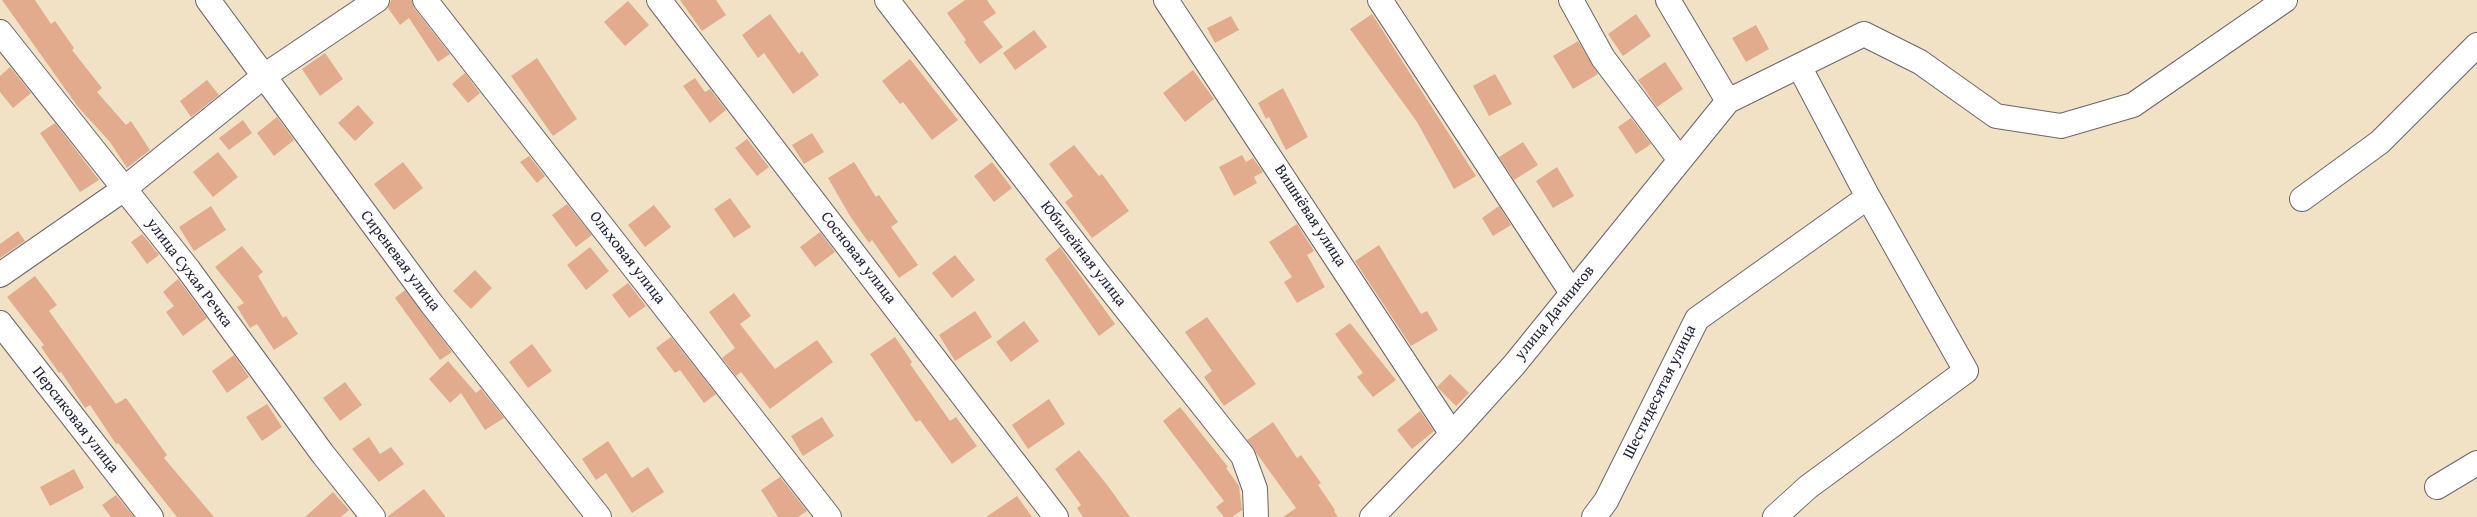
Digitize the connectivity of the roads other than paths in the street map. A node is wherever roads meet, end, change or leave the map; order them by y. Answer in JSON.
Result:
{"nodes":[{"id":1,"x":208,"y":0,"type":"edge"},
{"id":2,"x":377,"y":0,"type":"edge"},
{"id":3,"x":424,"y":0,"type":"edge"},
{"id":4,"x":659,"y":0,"type":"edge"},
{"id":5,"x":887,"y":0,"type":"edge"},
{"id":6,"x":1166,"y":0,"type":"edge"},
{"id":7,"x":1380,"y":0,"type":"edge"},
{"id":8,"x":1571,"y":0,"type":"edge"},
{"id":9,"x":1668,"y":0,"type":"edge"},
{"id":10,"x":2285,"y":0,"type":"edge"},
{"id":11,"x":0,"y":32,"type":"edge"},
{"id":12,"x":2477,"y":45,"type":"edge"},
{"id":13,"x":1799,"y":66,"type":"junction"},
{"id":14,"x":264,"y":76,"type":"junction"},
{"id":15,"x":1728,"y":101,"type":"junction"},
{"id":16,"x":1680,"y":160,"type":"junction"},
{"id":17,"x":124,"y":189,"type":"junction"},
{"id":18,"x":1868,"y":197,"type":"junction"},
{"id":19,"x":2302,"y":199,"type":"dead end"},
{"id":20,"x":0,"y":275,"type":"edge"},
{"id":21,"x":1572,"y":293,"type":"junction"},
{"id":22,"x":0,"y":323,"type":"edge"},
{"id":23,"x":1452,"y":434,"type":"junction"},
{"id":24,"x":2477,"y":464,"type":"edge"},
{"id":25,"x":2436,"y":487,"type":"dead end"},
{"id":26,"x":151,"y":517,"type":"edge"},
{"id":27,"x":373,"y":517,"type":"edge"},
{"id":28,"x":599,"y":517,"type":"edge"},
{"id":29,"x":828,"y":517,"type":"edge"},
{"id":30,"x":1056,"y":517,"type":"edge"},
{"id":31,"x":1256,"y":517,"type":"edge"},
{"id":32,"x":1372,"y":517,"type":"edge"},
{"id":33,"x":1594,"y":517,"type":"edge"},
{"id":34,"x":1775,"y":517,"type":"edge"}],
"edges":[{"from":1,"to":14,"type":"street","name":"Сиреневая улица"},
{"from":2,"to":14,"type":"street"},
{"from":3,"to":29,"type":"street","name":"Ольховая улица"},
{"from":4,"to":30,"type":"street","name":"Сосновая улица"},
{"from":5,"to":31,"type":"street","name":"Юбилейная улица"},
{"from":6,"to":23,"type":"street","name":"Вишнёвая улица"},
{"from":7,"to":21,"type":"street"},
{"from":8,"to":16,"type":"street"},
{"from":9,"to":15,"type":"street"},
{"from":10,"to":13,"type":"street"},
{"from":11,"to":17,"type":"street","name":"улица Сухая Речка"},
{"from":12,"to":19,"type":"street"},
{"from":13,"to":15,"type":"street"},
{"from":13,"to":18,"type":"street"},
{"from":14,"to":17,"type":"street"},
{"from":14,"to":28,"type":"street","name":"Сиреневая улица"},
{"from":15,"to":16,"type":"street","name":"улица Дачников"},
{"from":16,"to":21,"type":"street","name":"улица Дачников"},
{"from":17,"to":20,"type":"street"},
{"from":17,"to":27,"type":"street","name":"улица Сухая Речка"},
{"from":18,"to":33,"type":"street","name":"Шестидесятая улица"},
{"from":18,"to":34,"type":"street"},
{"from":21,"to":23,"type":"street","name":"улица Дачников"},
{"from":22,"to":26,"type":"street","name":"Персиковая улица"},
{"from":23,"to":32,"type":"street","name":"улица Дачников"},
{"from":24,"to":25,"type":"street"}]}
